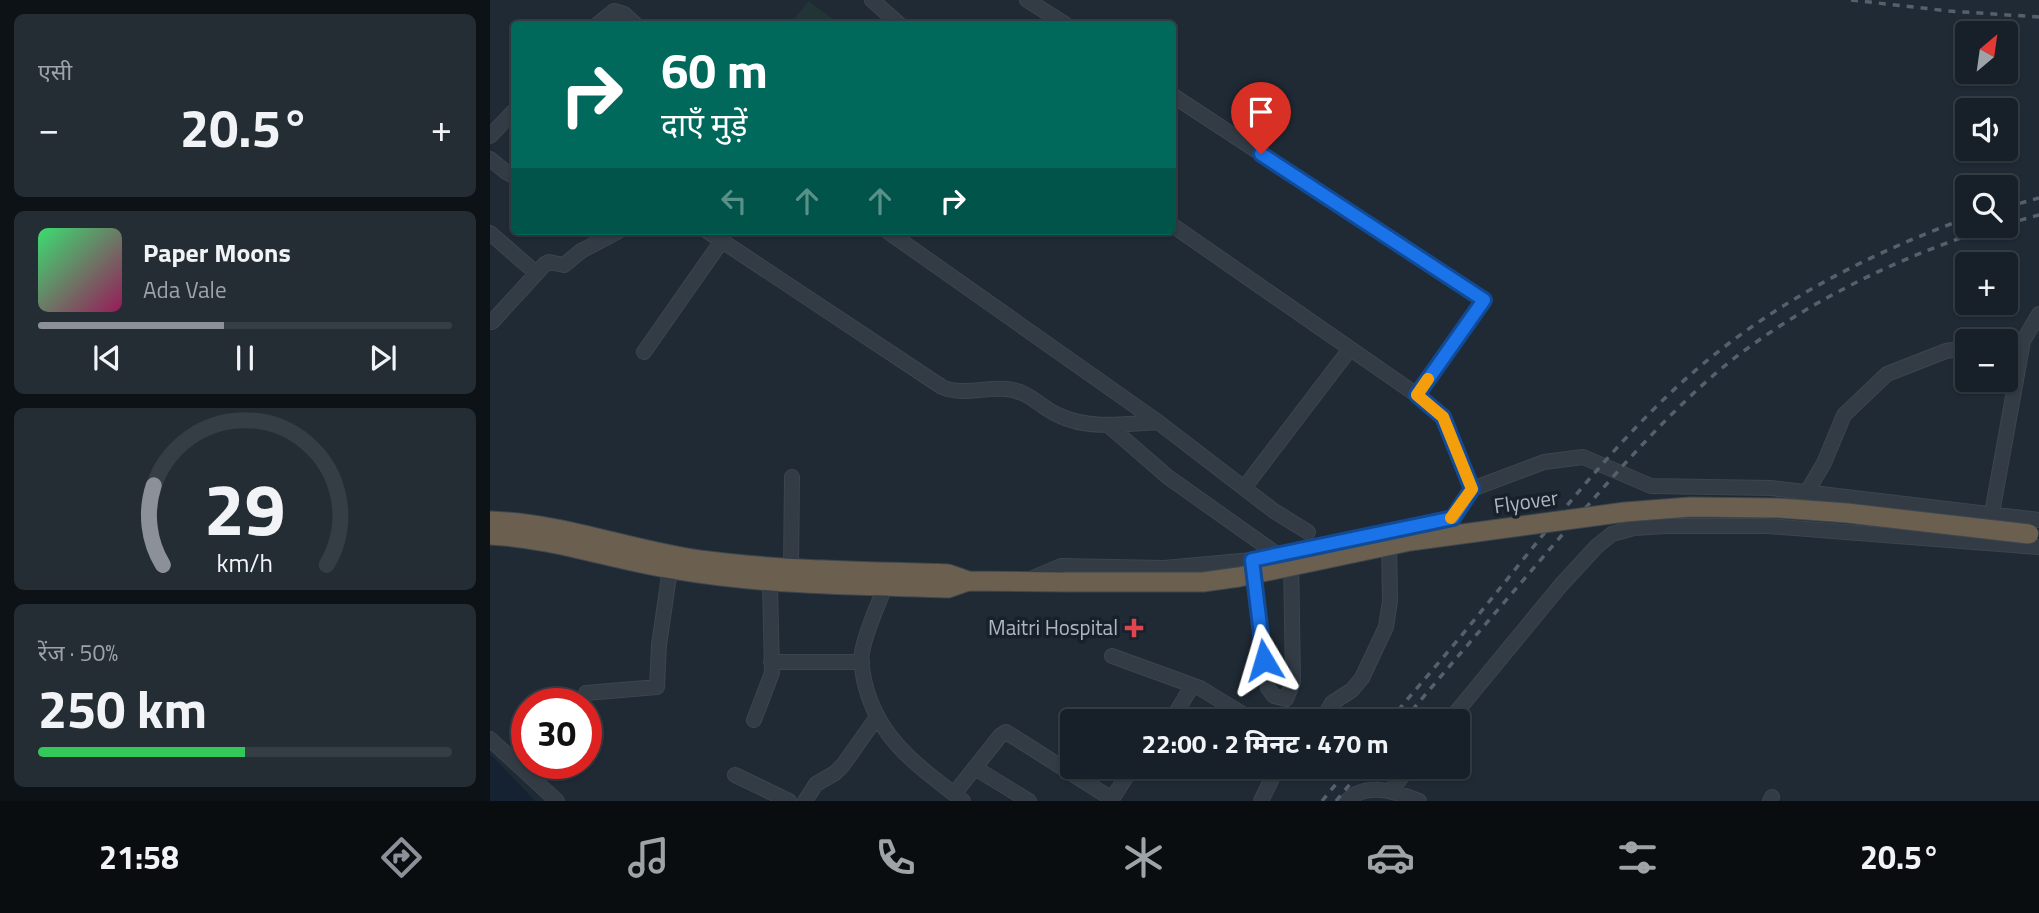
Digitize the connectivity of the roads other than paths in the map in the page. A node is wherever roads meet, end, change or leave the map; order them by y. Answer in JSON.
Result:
{"nodes":[{"id":1,"x":872,"y":0,"type":"edge"},
{"id":2,"x":1027,"y":0,"type":"edge"},
{"id":3,"x":602,"y":21,"type":"edge"},
{"id":4,"x":632,"y":21,"type":"edge"},
{"id":5,"x":896,"y":21,"type":"edge"},
{"id":6,"x":1060,"y":21,"type":"edge"},
{"id":7,"x":1176,"y":98,"type":"edge"},
{"id":8,"x":511,"y":114,"type":"edge"},
{"id":9,"x":490,"y":136,"type":"edge"},
{"id":10,"x":492,"y":164,"type":"edge"},
{"id":11,"x":511,"y":174,"type":"edge"},
{"id":12,"x":1176,"y":228,"type":"edge"},
{"id":13,"x":490,"y":233,"type":"edge"},
{"id":14,"x":611,"y":235,"type":"edge"},
{"id":15,"x":712,"y":235,"type":"edge"},
{"id":16,"x":893,"y":235,"type":"edge"},
{"id":17,"x":721,"y":242,"type":"junction"},
{"id":18,"x":536,"y":273,"type":"junction"},
{"id":19,"x":2039,"y":314,"type":"edge"},
{"id":20,"x":492,"y":321,"type":"dead end"},
{"id":21,"x":2018,"y":341,"type":"edge"},
{"id":22,"x":2024,"y":341,"type":"junction"},
{"id":23,"x":1350,"y":349,"type":"junction"},
{"id":24,"x":1955,"y":350,"type":"edge"},
{"id":25,"x":644,"y":352,"type":"dead end"},
{"id":26,"x":1417,"y":395,"type":"junction"},
{"id":27,"x":1158,"y":422,"type":"junction"},
{"id":28,"x":1108,"y":425,"type":"junction"},
{"id":29,"x":792,"y":477,"type":"dead end"},
{"id":30,"x":1681,"y":486,"type":"junction"},
{"id":31,"x":1244,"y":488,"type":"junction"},
{"id":32,"x":1472,"y":489,"type":"junction"},
{"id":33,"x":1807,"y":492,"type":"junction"},
{"id":34,"x":1992,"y":513,"type":"junction"},
{"id":35,"x":490,"y":521,"type":"edge"},
{"id":36,"x":1680,"y":526,"type":"junction"},
{"id":37,"x":1389,"y":530,"type":"junction"},
{"id":38,"x":1308,"y":532,"type":"dead end"},
{"id":39,"x":2036,"y":534,"type":"edge"},
{"id":40,"x":490,"y":535,"type":"edge"},
{"id":41,"x":1284,"y":554,"type":"junction"},
{"id":42,"x":1252,"y":560,"type":"junction"},
{"id":43,"x":670,"y":569,"type":"junction"},
{"id":44,"x":791,"y":569,"type":"junction"},
{"id":45,"x":968,"y":581,"type":"junction"},
{"id":46,"x":770,"y":582,"type":"junction"},
{"id":47,"x":1023,"y":582,"type":"junction"},
{"id":48,"x":885,"y":586,"type":"junction"},
{"id":49,"x":1112,"y":656,"type":"dead end"},
{"id":50,"x":771,"y":662,"type":"junction"},
{"id":51,"x":862,"y":662,"type":"junction"},
{"id":52,"x":1192,"y":686,"type":"junction"},
{"id":53,"x":602,"y":692,"type":"edge"},
{"id":54,"x":1178,"y":709,"type":"edge"},
{"id":55,"x":1237,"y":709,"type":"edge"},
{"id":56,"x":1329,"y":709,"type":"edge"},
{"id":57,"x":1459,"y":709,"type":"edge"},
{"id":58,"x":877,"y":717,"type":"junction"},
{"id":59,"x":754,"y":720,"type":"dead end"},
{"id":60,"x":490,"y":739,"type":"edge"},
{"id":61,"x":975,"y":768,"type":"junction"},
{"id":62,"x":735,"y":775,"type":"dead end"},
{"id":63,"x":1125,"y":779,"type":"edge"},
{"id":64,"x":1272,"y":779,"type":"edge"},
{"id":65,"x":1400,"y":779,"type":"edge"},
{"id":66,"x":1391,"y":790,"type":"junction"},
{"id":67,"x":958,"y":797,"type":"edge"},
{"id":68,"x":1111,"y":800,"type":"edge"},
{"id":69,"x":557,"y":801,"type":"edge"},
{"id":70,"x":789,"y":801,"type":"edge"},
{"id":71,"x":805,"y":801,"type":"edge"},
{"id":72,"x":1029,"y":801,"type":"edge"},
{"id":73,"x":1261,"y":801,"type":"edge"},
{"id":74,"x":1347,"y":801,"type":"edge"},
{"id":75,"x":1419,"y":801,"type":"edge"}],
"edges":[{"from":1,"to":5,"type":"street"},
{"from":2,"to":6,"type":"street"},
{"from":3,"to":4,"type":"street"},
{"from":7,"to":26,"type":"street"},
{"from":8,"to":9,"type":"street"},
{"from":10,"to":11,"type":"street"},
{"from":12,"to":23,"type":"street"},
{"from":13,"to":18,"type":"street"},
{"from":14,"to":18,"type":"street"},
{"from":15,"to":17,"type":"street"},
{"from":16,"to":27,"type":"street"},
{"from":17,"to":25,"type":"street"},
{"from":17,"to":28,"type":"street"},
{"from":18,"to":20,"type":"street"},
{"from":19,"to":22,"type":"street"},
{"from":21,"to":22,"type":"street"},
{"from":22,"to":34,"type":"street"},
{"from":23,"to":26,"type":"street"},
{"from":23,"to":31,"type":"street"},
{"from":24,"to":33,"type":"street"},
{"from":26,"to":32,"type":"street"},
{"from":27,"to":28,"type":"street"},
{"from":27,"to":31,"type":"street"},
{"from":28,"to":41,"type":"street"},
{"from":29,"to":44,"type":"street"},
{"from":30,"to":32,"type":"street"},
{"from":30,"to":33,"type":"street"},
{"from":30,"to":36,"type":"street"},
{"from":31,"to":38,"type":"street"},
{"from":32,"to":37,"type":"street"},
{"from":33,"to":34,"type":"street"},
{"from":34,"to":39,"type":"street"},
{"from":35,"to":44,"type":"highway"},
{"from":36,"to":39,"type":"street"},
{"from":36,"to":57,"type":"street"},
{"from":37,"to":41,"type":"street"},
{"from":37,"to":56,"type":"street"},
{"from":39,"to":47,"type":"highway","name":"Flyover","bridge":true},
{"from":40,"to":43,"type":"highway"},
{"from":41,"to":42,"type":"street"},
{"from":41,"to":42,"type":"street"},
{"from":42,"to":47,"type":"street"},
{"from":43,"to":46,"type":"highway"},
{"from":43,"to":53,"type":"street"},
{"from":44,"to":45,"type":"highway"},
{"from":45,"to":47,"type":"highway","name":"Flyover"},
{"from":45,"to":48,"type":"highway"},
{"from":46,"to":48,"type":"highway"},
{"from":46,"to":50,"type":"street"},
{"from":48,"to":51,"type":"street"},
{"from":49,"to":52,"type":"street"},
{"from":50,"to":51,"type":"street"},
{"from":50,"to":59,"type":"street"},
{"from":51,"to":58,"type":"street"},
{"from":52,"to":54,"type":"street"},
{"from":52,"to":55,"type":"street"},
{"from":58,"to":67,"type":"street"},
{"from":58,"to":71,"type":"street"},
{"from":60,"to":69,"type":"street"},
{"from":61,"to":67,"type":"street"},
{"from":61,"to":68,"type":"street"},
{"from":61,"to":72,"type":"street"},
{"from":62,"to":70,"type":"street"},
{"from":63,"to":68,"type":"street"},
{"from":64,"to":73,"type":"street"},
{"from":65,"to":66,"type":"street"},
{"from":66,"to":74,"type":"street"},
{"from":66,"to":75,"type":"street"}]}
